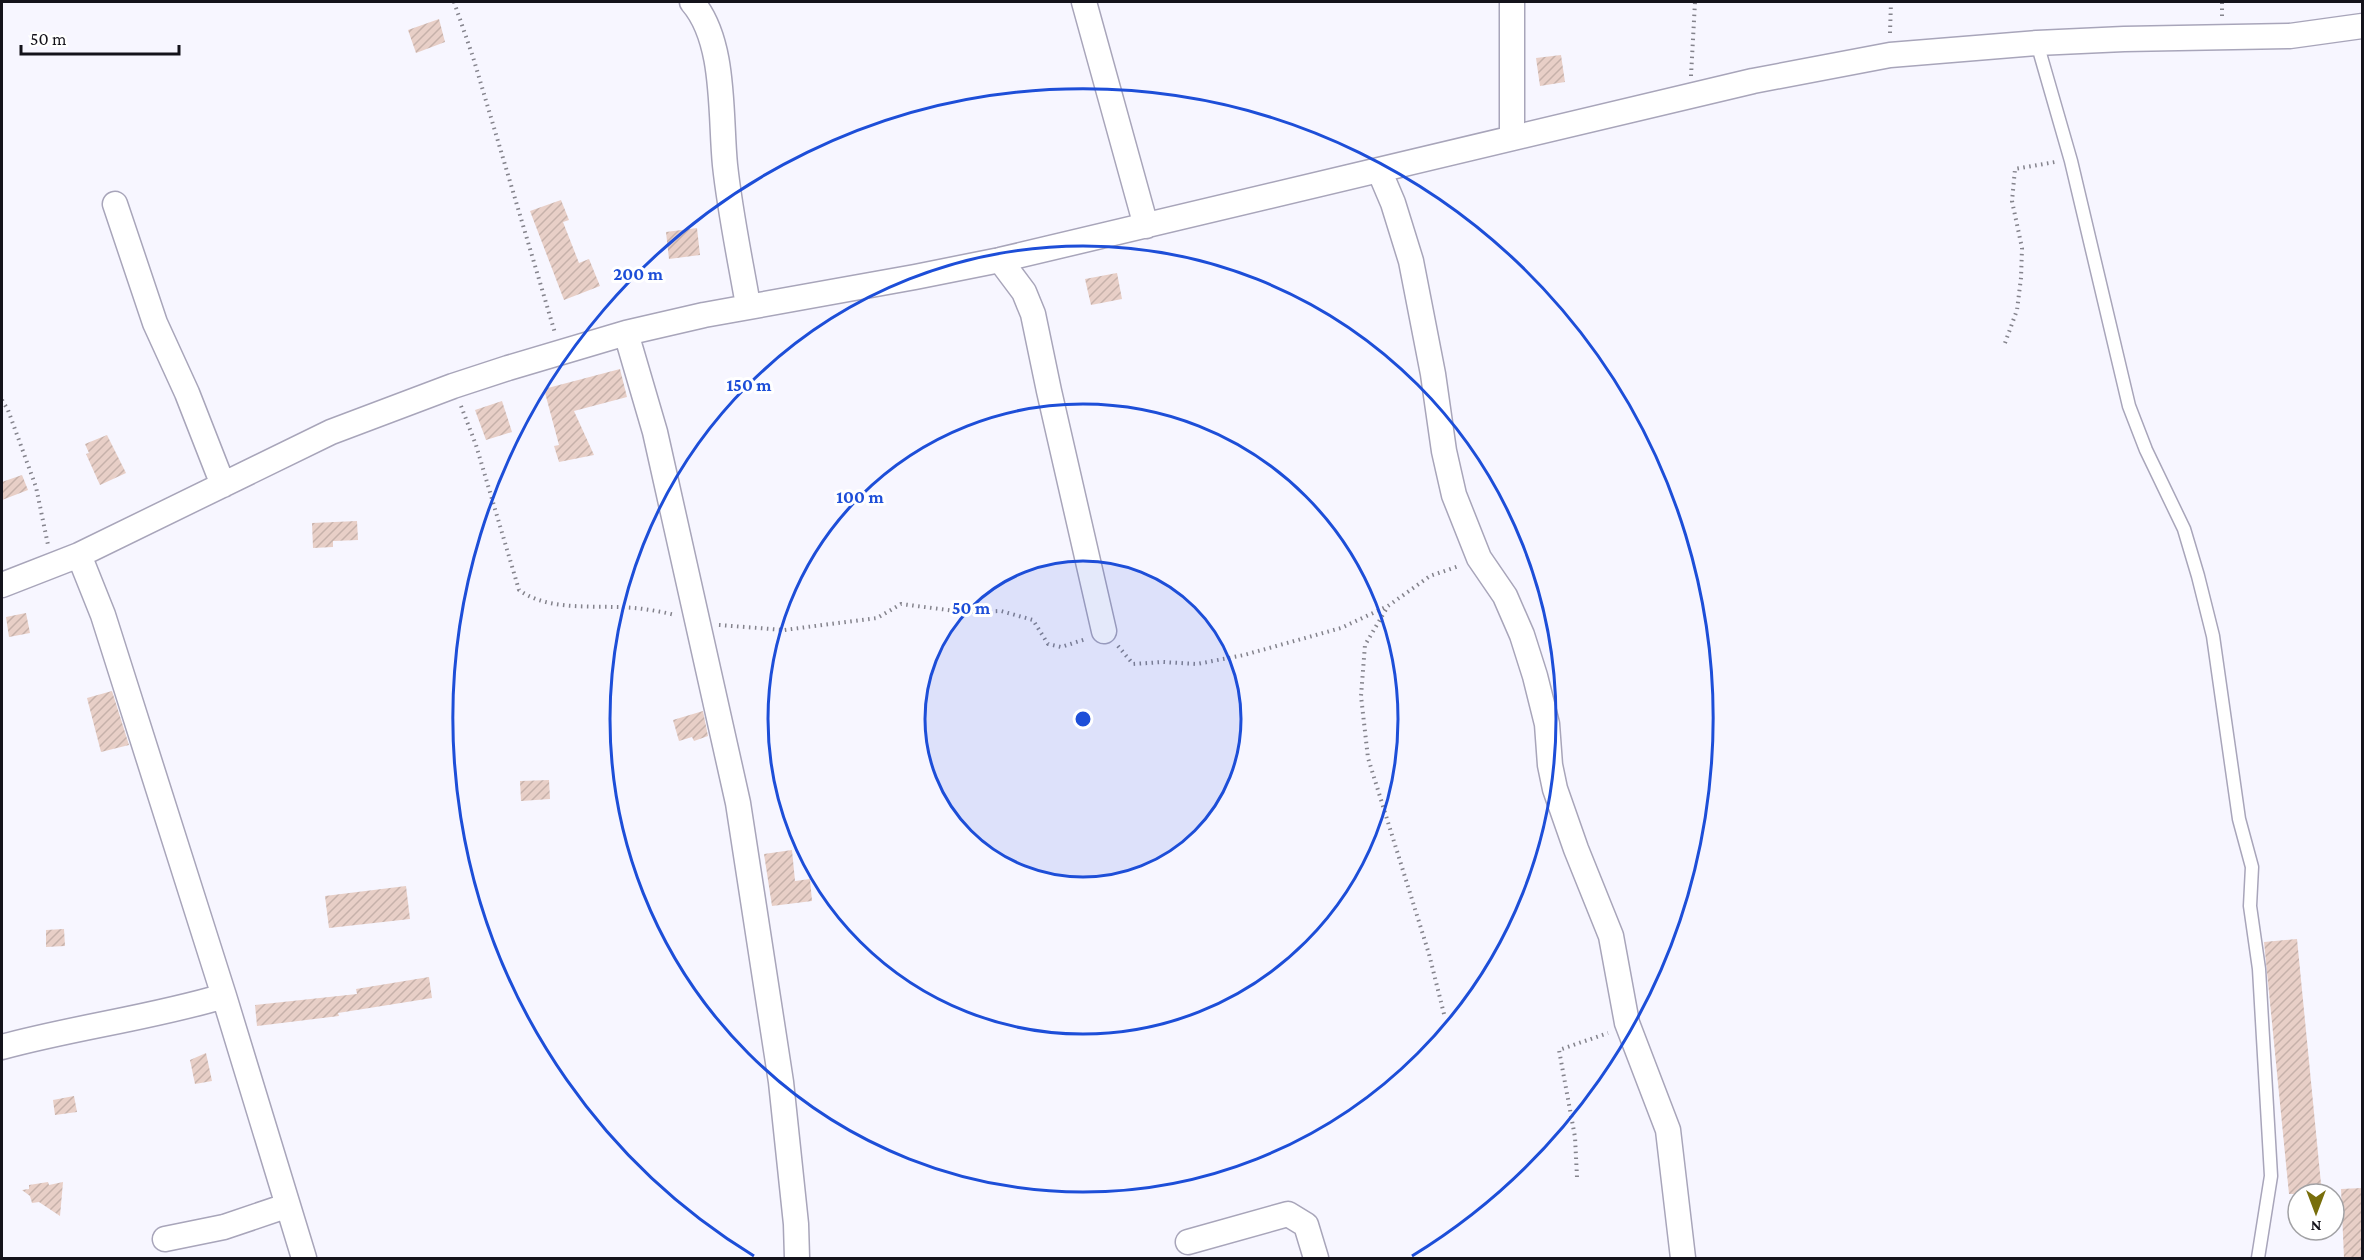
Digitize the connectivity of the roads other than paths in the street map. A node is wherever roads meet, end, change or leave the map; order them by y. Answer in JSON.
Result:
{"nodes":[{"id":1,"x":692,"y":2,"type":"edge"},
{"id":2,"x":1084,"y":2,"type":"edge"},
{"id":3,"x":1512,"y":2,"type":"edge"},
{"id":4,"x":2362,"y":26,"type":"edge"},
{"id":5,"x":2037,"y":43,"type":"junction"},
{"id":6,"x":1512,"y":138,"type":"junction"},
{"id":7,"x":1379,"y":170,"type":"junction"},
{"id":8,"x":115,"y":204,"type":"dead end"},
{"id":9,"x":1146,"y":226,"type":"junction"},
{"id":10,"x":1000,"y":260,"type":"junction"},
{"id":11,"x":748,"y":305,"type":"junction"},
{"id":12,"x":626,"y":333,"type":"junction"},
{"id":13,"x":223,"y":485,"type":"junction"},
{"id":14,"x":79,"y":555,"type":"junction"},
{"id":15,"x":3,"y":584,"type":"edge"},
{"id":16,"x":1104,"y":631,"type":"road end"},
{"id":17,"x":224,"y":996,"type":"junction"},
{"id":18,"x":2,"y":1047,"type":"edge"},
{"id":19,"x":286,"y":1206,"type":"junction"},
{"id":20,"x":165,"y":1239,"type":"dead end"},
{"id":21,"x":1188,"y":1242,"type":"dead end"},
{"id":22,"x":304,"y":1258,"type":"edge"},
{"id":23,"x":797,"y":1258,"type":"edge"},
{"id":24,"x":1316,"y":1258,"type":"edge"},
{"id":25,"x":1683,"y":1258,"type":"edge"},
{"id":26,"x":2258,"y":1258,"type":"edge"}],
"edges":[{"from":1,"to":11,"type":"street"},
{"from":2,"to":9,"type":"street"},
{"from":3,"to":6,"type":"street"},
{"from":4,"to":5,"type":"street"},
{"from":5,"to":6,"type":"street"},
{"from":5,"to":26,"type":"lane"},
{"from":6,"to":7,"type":"street"},
{"from":7,"to":9,"type":"street"},
{"from":7,"to":25,"type":"street"},
{"from":8,"to":13,"type":"street"},
{"from":9,"to":10,"type":"street"},
{"from":10,"to":11,"type":"street"},
{"from":10,"to":16,"type":"street"},
{"from":11,"to":12,"type":"street"},
{"from":12,"to":13,"type":"street"},
{"from":12,"to":23,"type":"street"},
{"from":13,"to":14,"type":"street"},
{"from":14,"to":15,"type":"street"},
{"from":14,"to":17,"type":"street"},
{"from":17,"to":18,"type":"street"},
{"from":17,"to":19,"type":"street"},
{"from":19,"to":20,"type":"street"},
{"from":19,"to":22,"type":"street"},
{"from":21,"to":24,"type":"street"}]}
